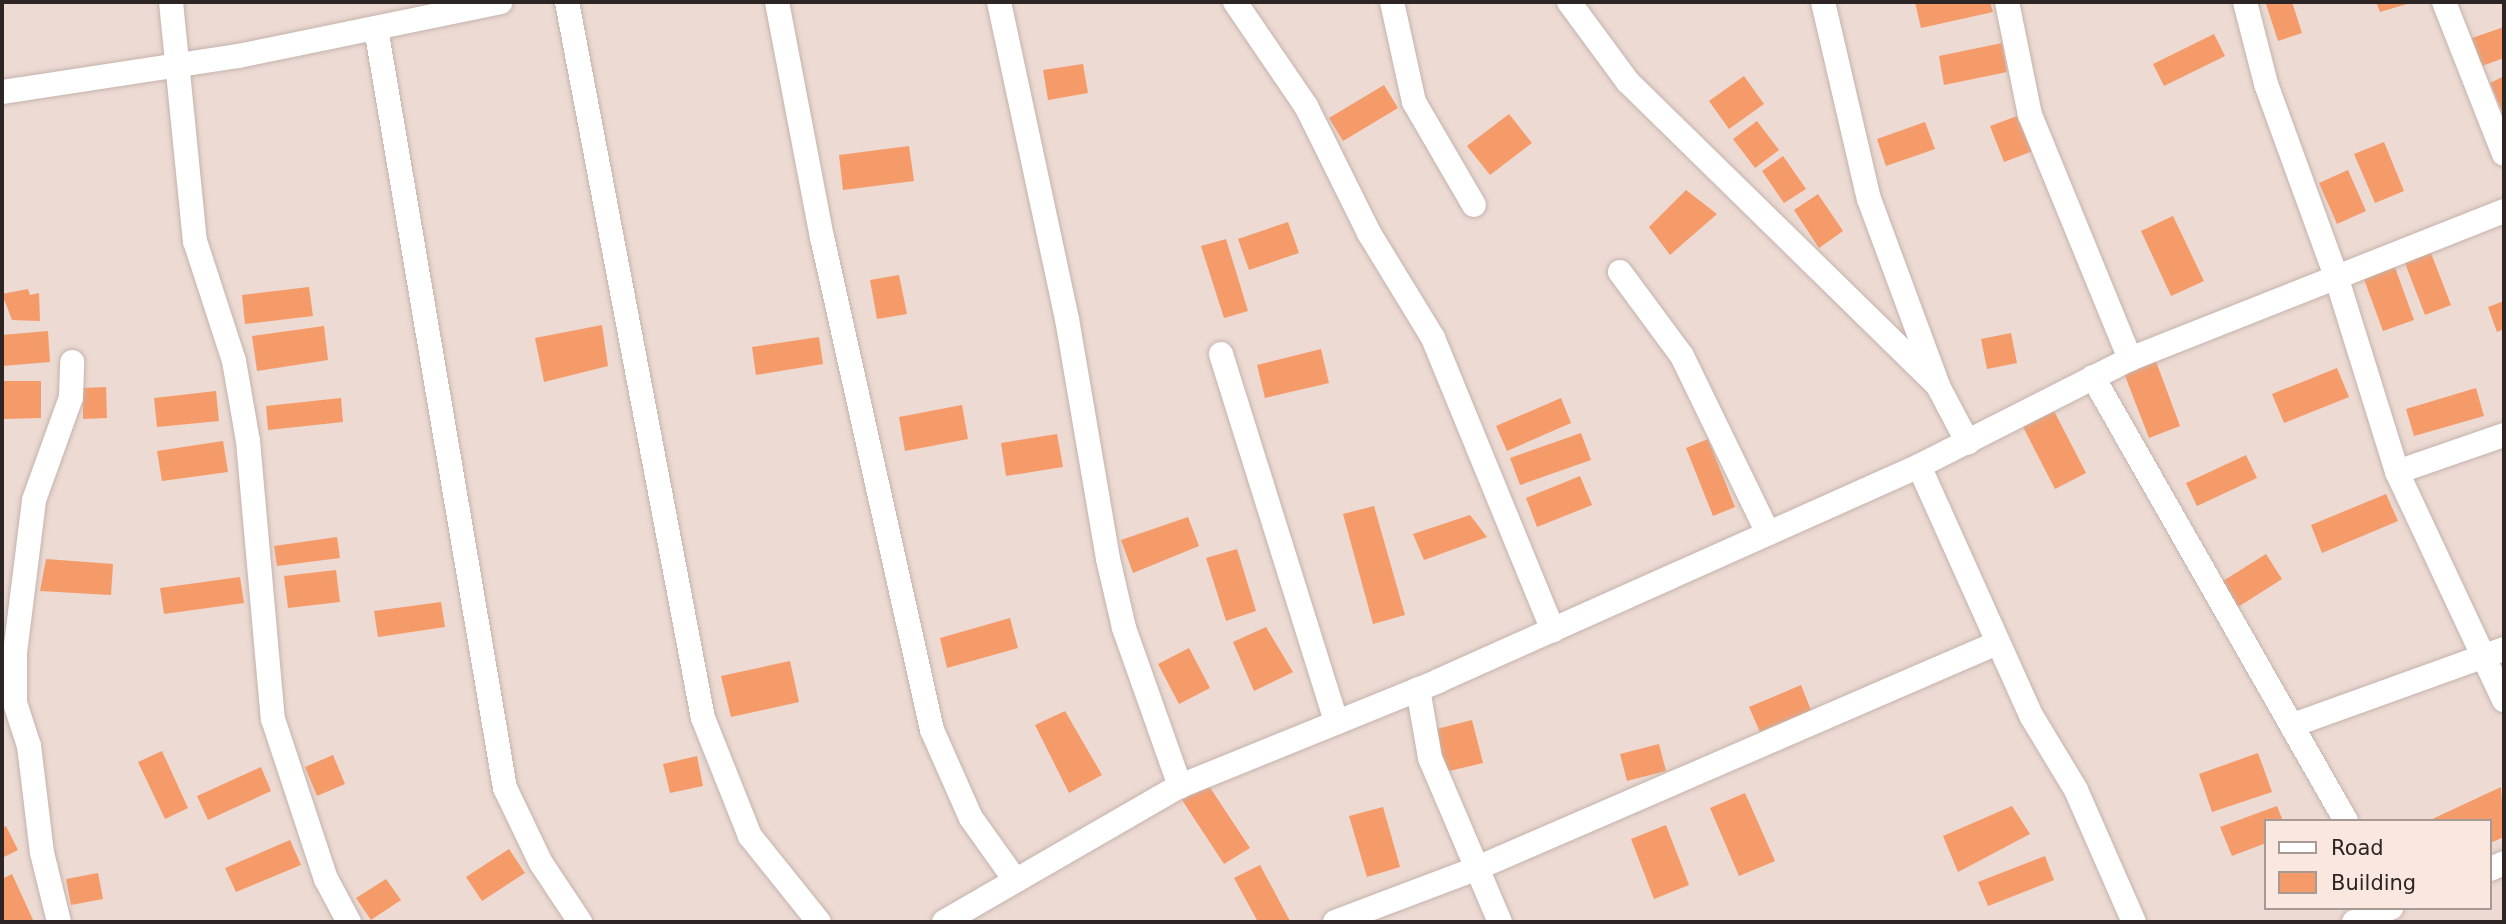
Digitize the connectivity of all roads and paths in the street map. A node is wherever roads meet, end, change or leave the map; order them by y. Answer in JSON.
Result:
{"nodes":[{"id":1,"x":171,"y":2,"type":"edge"},
{"id":2,"x":501,"y":2,"type":"edge"},
{"id":3,"x":567,"y":2,"type":"edge"},
{"id":4,"x":776,"y":2,"type":"edge"},
{"id":5,"x":999,"y":2,"type":"edge"},
{"id":6,"x":1235,"y":2,"type":"edge"},
{"id":7,"x":1392,"y":2,"type":"edge"},
{"id":8,"x":1569,"y":2,"type":"edge"},
{"id":9,"x":1823,"y":2,"type":"edge"},
{"id":10,"x":2007,"y":2,"type":"edge"},
{"id":11,"x":2245,"y":2,"type":"edge"},
{"id":12,"x":2444,"y":2,"type":"edge"},
{"id":13,"x":376,"y":28,"type":"junction"},
{"id":14,"x":174,"y":66,"type":"junction"},
{"id":15,"x":2,"y":92,"type":"edge"},
{"id":16,"x":2504,"y":154,"type":"edge"},
{"id":17,"x":1474,"y":205,"type":"dead end"},
{"id":18,"x":2504,"y":212,"type":"edge"},
{"id":19,"x":1620,"y":272,"type":"dead end"},
{"id":20,"x":2336,"y":275,"type":"junction"},
{"id":21,"x":1221,"y":354,"type":"dead end"},
{"id":22,"x":2130,"y":359,"type":"junction"},
{"id":23,"x":72,"y":362,"type":"dead end"},
{"id":24,"x":2093,"y":377,"type":"junction"},
{"id":25,"x":1938,"y":386,"type":"junction"},
{"id":26,"x":2504,"y":435,"type":"edge"},
{"id":27,"x":1968,"y":443,"type":"junction"},
{"id":28,"x":1919,"y":466,"type":"junction"},
{"id":29,"x":2397,"y":472,"type":"junction"},
{"id":30,"x":1768,"y":533,"type":"junction"},
{"id":31,"x":1553,"y":630,"type":"junction"},
{"id":32,"x":1997,"y":642,"type":"junction"},
{"id":33,"x":2495,"y":653,"type":"edge"},
{"id":34,"x":1418,"y":689,"type":"junction"},
{"id":35,"x":2504,"y":700,"type":"edge"},
{"id":36,"x":1336,"y":722,"type":"junction"},
{"id":37,"x":2296,"y":724,"type":"junction"},
{"id":38,"x":1180,"y":786,"type":"junction"},
{"id":39,"x":2345,"y":819,"type":"edge"},
{"id":40,"x":1475,"y":869,"type":"junction"},
{"id":41,"x":1016,"y":881,"type":"junction"},
{"id":42,"x":2386,"y":910,"type":"edge"},
{"id":43,"x":60,"y":922,"type":"edge"},
{"id":44,"x":349,"y":922,"type":"edge"},
{"id":45,"x":580,"y":922,"type":"edge"},
{"id":46,"x":820,"y":922,"type":"edge"},
{"id":47,"x":944,"y":922,"type":"edge"},
{"id":48,"x":1335,"y":922,"type":"edge"},
{"id":49,"x":1500,"y":922,"type":"edge"},
{"id":50,"x":2134,"y":922,"type":"edge"},
{"id":51,"x":2354,"y":922,"type":"edge"}],
"edges":[{"from":1,"to":14,"type":"street"},
{"from":2,"to":13,"type":"street"},
{"from":3,"to":46,"type":"street"},
{"from":4,"to":41,"type":"street"},
{"from":5,"to":38,"type":"street"},
{"from":6,"to":31,"type":"street"},
{"from":7,"to":17,"type":"street"},
{"from":8,"to":25,"type":"street"},
{"from":9,"to":25,"type":"street"},
{"from":10,"to":22,"type":"street"},
{"from":11,"to":20,"type":"street"},
{"from":12,"to":16,"type":"street"},
{"from":13,"to":14,"type":"street"},
{"from":13,"to":45,"type":"street"},
{"from":14,"to":15,"type":"street"},
{"from":14,"to":44,"type":"street"},
{"from":18,"to":20,"type":"street"},
{"from":19,"to":30,"type":"street"},
{"from":20,"to":22,"type":"street"},
{"from":20,"to":29,"type":"street"},
{"from":21,"to":36,"type":"street"},
{"from":22,"to":24,"type":"street"},
{"from":23,"to":43,"type":"street"},
{"from":24,"to":27,"type":"street"},
{"from":24,"to":37,"type":"street"},
{"from":25,"to":27,"type":"street"},
{"from":26,"to":29,"type":"street"},
{"from":27,"to":28,"type":"street"},
{"from":28,"to":30,"type":"street"},
{"from":28,"to":32,"type":"street"},
{"from":29,"to":33,"type":"street"},
{"from":30,"to":31,"type":"street"},
{"from":31,"to":34,"type":"street"},
{"from":32,"to":40,"type":"street"},
{"from":32,"to":50,"type":"street"},
{"from":33,"to":35,"type":"street"},
{"from":33,"to":37,"type":"street"},
{"from":34,"to":36,"type":"street"},
{"from":34,"to":40,"type":"street"},
{"from":36,"to":38,"type":"street"},
{"from":37,"to":39,"type":"street"},
{"from":38,"to":41,"type":"street"},
{"from":40,"to":48,"type":"street"},
{"from":40,"to":49,"type":"street"},
{"from":41,"to":47,"type":"street"},
{"from":42,"to":51,"type":"street"}]}
